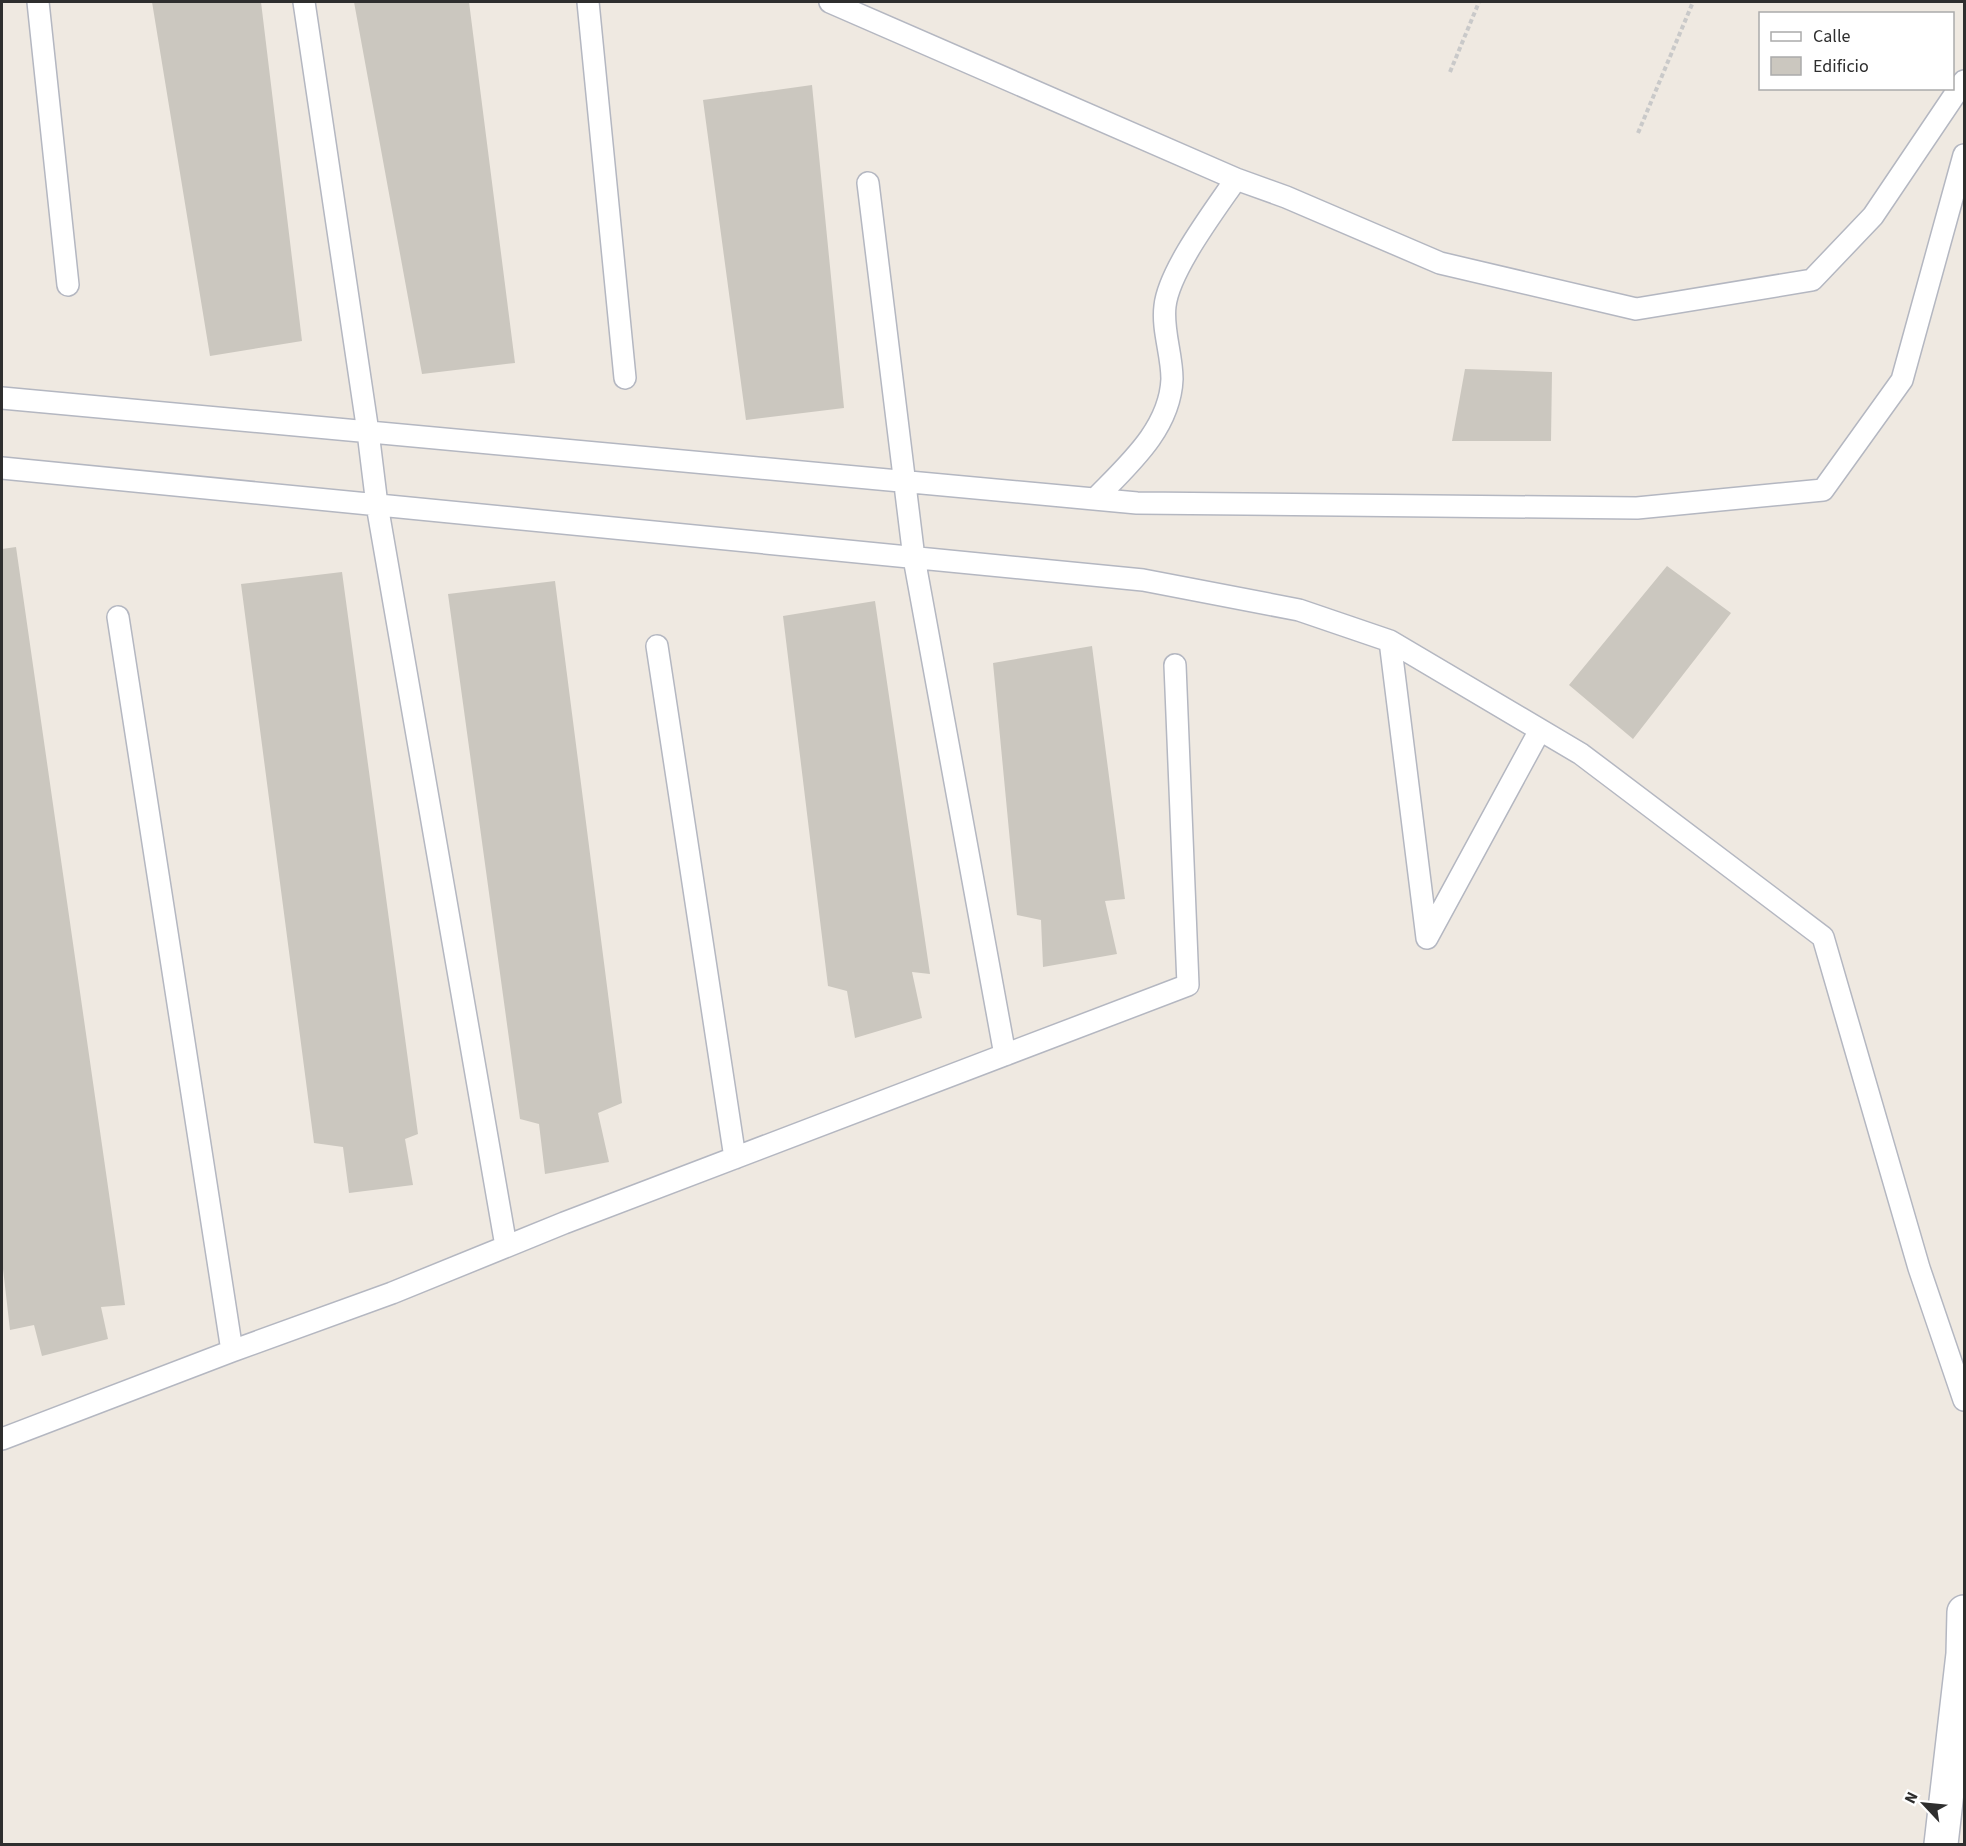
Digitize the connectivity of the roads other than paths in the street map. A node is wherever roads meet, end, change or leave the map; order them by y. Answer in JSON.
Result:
{"nodes":[{"id":1,"x":38,"y":2,"type":"edge"},
{"id":2,"x":304,"y":2,"type":"edge"},
{"id":3,"x":588,"y":2,"type":"edge"},
{"id":4,"x":830,"y":2,"type":"edge"},
{"id":5,"x":1965,"y":81,"type":"edge"},
{"id":6,"x":1965,"y":155,"type":"edge"},
{"id":7,"x":1236,"y":179,"type":"junction"},
{"id":8,"x":868,"y":183,"type":"dead end"},
{"id":9,"x":68,"y":285,"type":"dead end"},
{"id":10,"x":625,"y":378,"type":"dead end"},
{"id":11,"x":2,"y":398,"type":"edge"},
{"id":12,"x":368,"y":432,"type":"junction"},
{"id":13,"x":2,"y":468,"type":"edge"},
{"id":14,"x":905,"y":481,"type":"junction"},
{"id":15,"x":1095,"y":499,"type":"junction"},
{"id":16,"x":377,"y":505,"type":"junction"},
{"id":17,"x":914,"y":558,"type":"junction"},
{"id":18,"x":118,"y":617,"type":"dead end"},
{"id":19,"x":1390,"y":641,"type":"junction"},
{"id":20,"x":657,"y":646,"type":"dead end"},
{"id":21,"x":1175,"y":665,"type":"dead end"},
{"id":22,"x":1540,"y":729,"type":"junction"},
{"id":23,"x":1005,"y":1055,"type":"junction"},
{"id":24,"x":735,"y":1158,"type":"junction"},
{"id":25,"x":506,"y":1246,"type":"junction"},
{"id":26,"x":232,"y":1351,"type":"junction"},
{"id":27,"x":1965,"y":1400,"type":"edge"},
{"id":28,"x":2,"y":1439,"type":"edge"},
{"id":29,"x":1965,"y":1612,"type":"edge"},
{"id":30,"x":1941,"y":1845,"type":"edge"}],
"edges":[{"from":1,"to":9,"type":"lane"},
{"from":2,"to":12,"type":"lane"},
{"from":3,"to":10,"type":"lane"},
{"from":4,"to":7,"type":"lane"},
{"from":5,"to":7,"type":"lane"},
{"from":6,"to":15,"type":"lane"},
{"from":7,"to":15,"type":"lane"},
{"from":8,"to":14,"type":"lane"},
{"from":11,"to":12,"type":"lane"},
{"from":12,"to":14,"type":"lane"},
{"from":12,"to":16,"type":"lane"},
{"from":13,"to":16,"type":"lane"},
{"from":14,"to":15,"type":"lane"},
{"from":14,"to":17,"type":"lane"},
{"from":16,"to":17,"type":"lane"},
{"from":16,"to":25,"type":"lane"},
{"from":17,"to":19,"type":"lane"},
{"from":17,"to":23,"type":"lane"},
{"from":18,"to":26,"type":"lane"},
{"from":19,"to":22,"type":"lane"},
{"from":19,"to":22,"type":"lane"},
{"from":20,"to":24,"type":"lane"},
{"from":21,"to":23,"type":"lane"},
{"from":22,"to":27,"type":"lane"},
{"from":23,"to":24,"type":"lane"},
{"from":24,"to":25,"type":"lane"},
{"from":25,"to":26,"type":"lane"},
{"from":26,"to":28,"type":"lane"},
{"from":29,"to":30,"type":"main road"}]}
